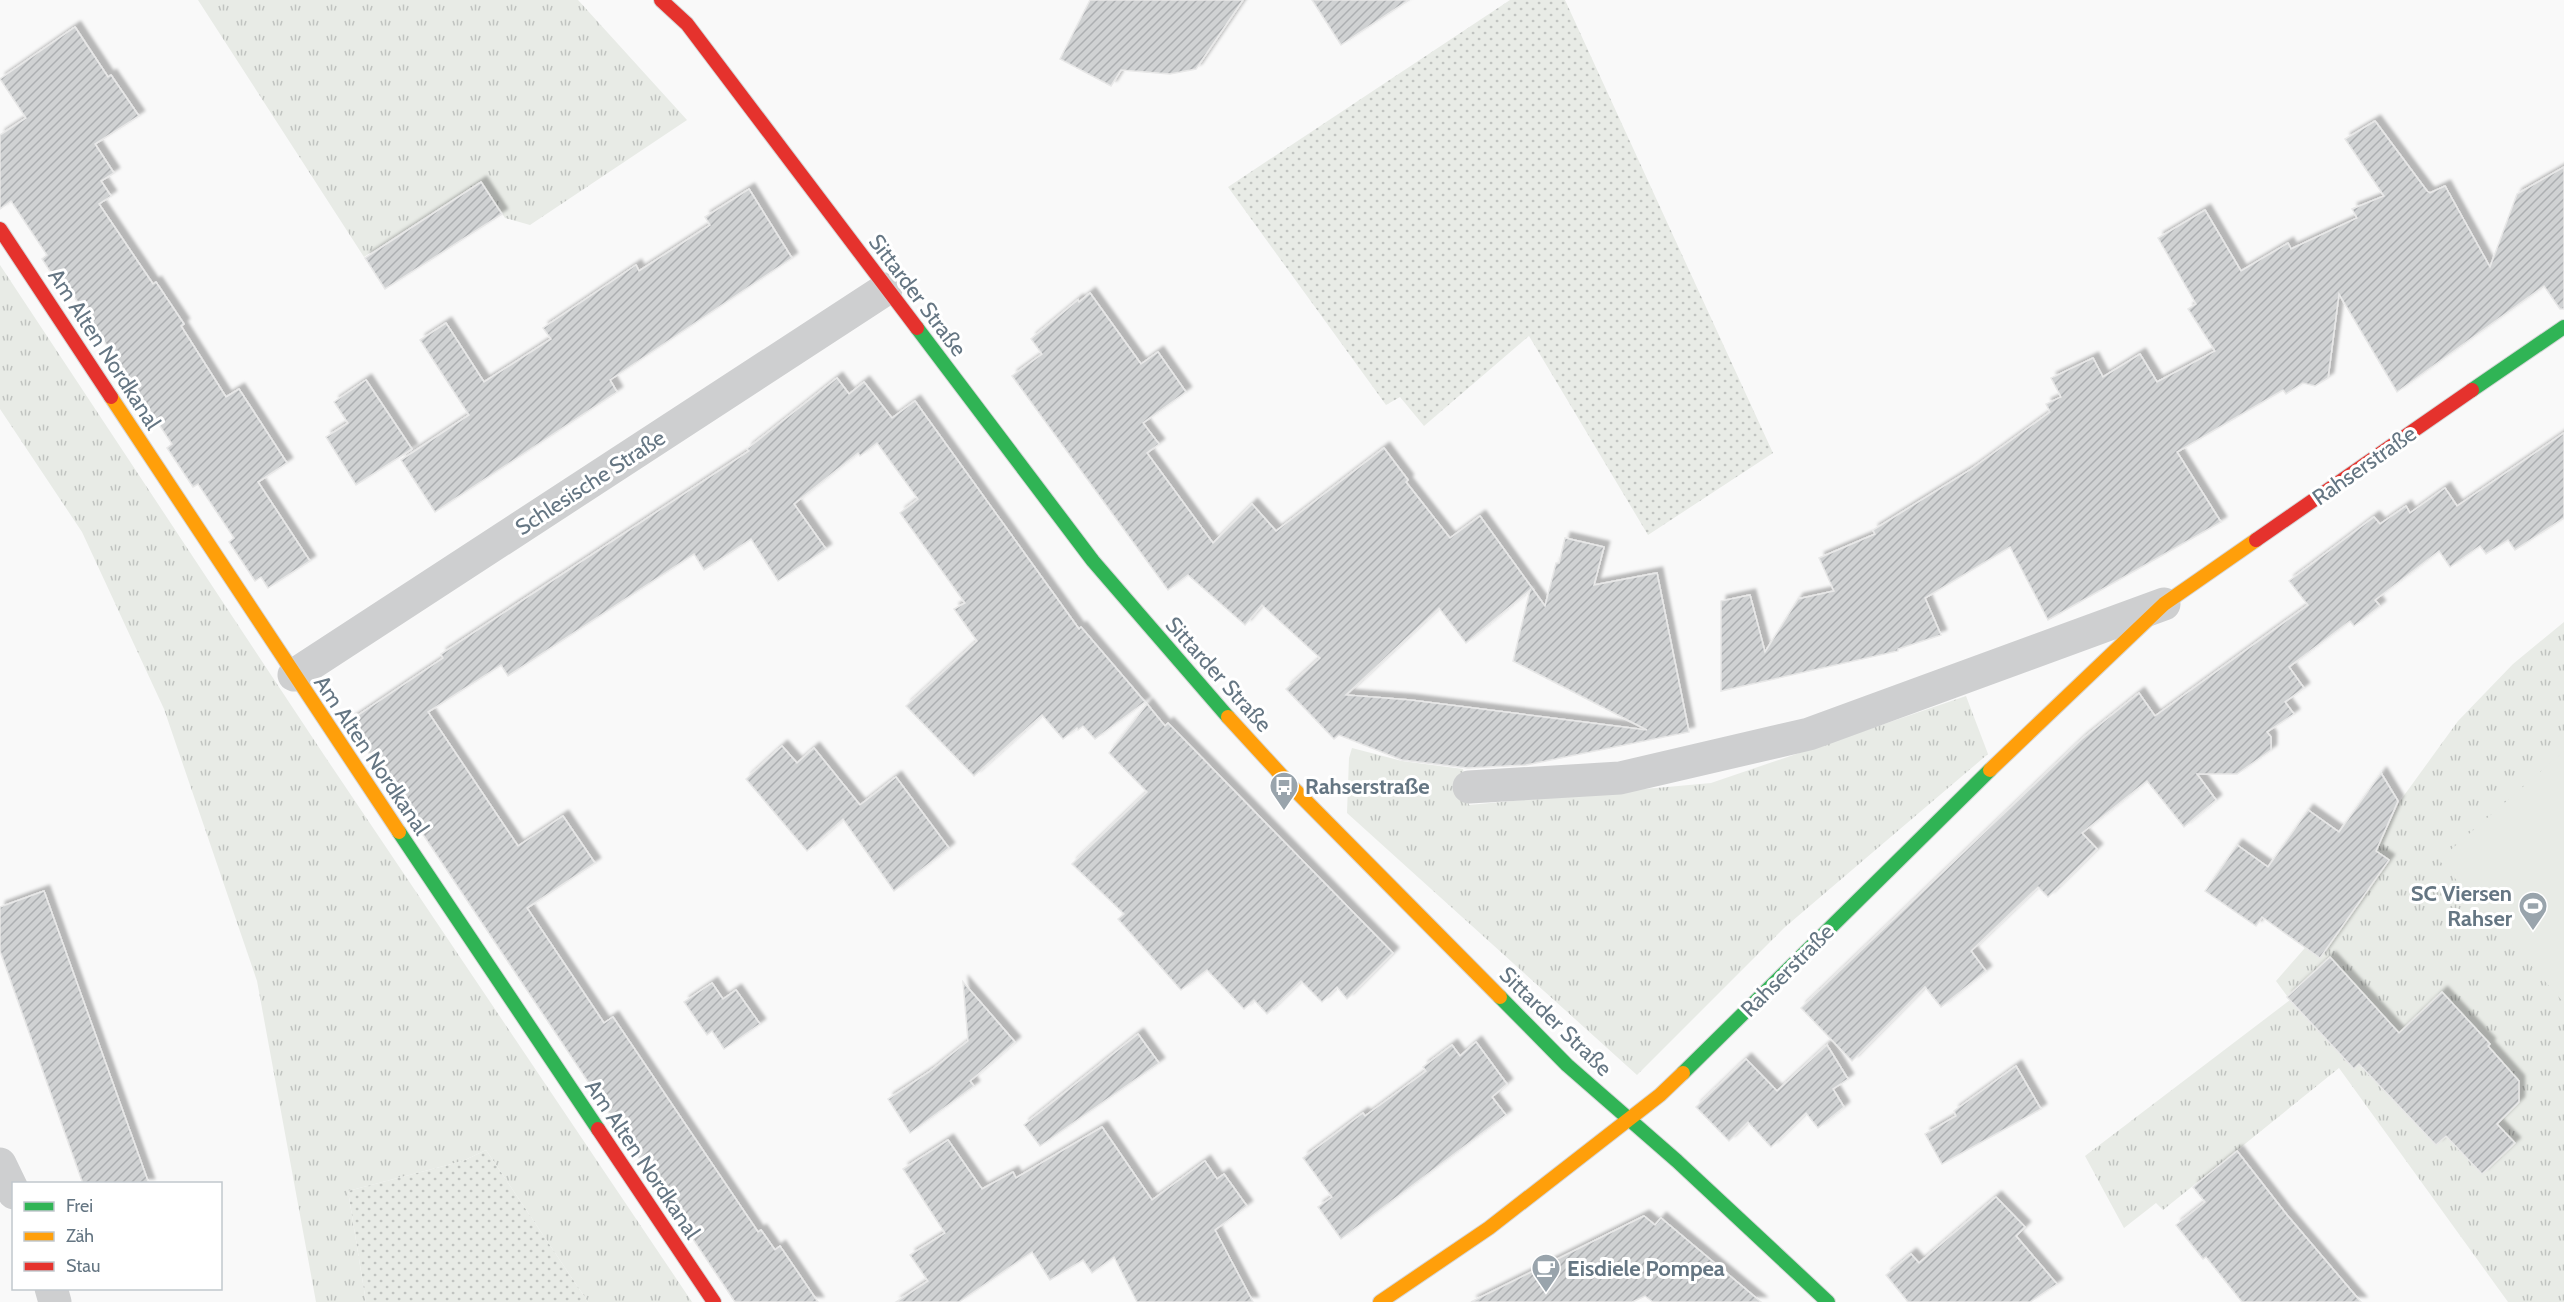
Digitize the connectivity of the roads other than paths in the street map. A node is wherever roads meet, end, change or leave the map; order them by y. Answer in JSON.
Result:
{"nodes":[{"id":1,"x":661,"y":0,"type":"edge"},
{"id":2,"x":0,"y":229,"type":"edge"},
{"id":3,"x":886,"y":289,"type":"junction"},
{"id":4,"x":2564,"y":327,"type":"edge"},
{"id":5,"x":2164,"y":604,"type":"junction"},
{"id":6,"x":294,"y":675,"type":"junction"},
{"id":7,"x":1469,"y":787,"type":"dead end"},
{"id":8,"x":1630,"y":1119,"type":"junction"},
{"id":9,"x":0,"y":1164,"type":"edge"},
{"id":10,"x":12,"y":1188,"type":"edge"},
{"id":11,"x":714,"y":1302,"type":"edge"},
{"id":12,"x":1380,"y":1302,"type":"edge"},
{"id":13,"x":1828,"y":1302,"type":"edge"}],
"edges":[{"from":1,"to":3,"type":"street","name":"Sittarder Straße"},
{"from":2,"to":6,"type":"street","name":"Am Alten Nordkanal"},
{"from":3,"to":6,"type":"street","name":"Schlesische Straße"},
{"from":3,"to":8,"type":"street","name":"Sittarder Straße"},
{"from":4,"to":5,"type":"street","name":"Rahserstraße"},
{"from":5,"to":7,"type":"street","name":"Rahserstraße"},
{"from":5,"to":8,"type":"street","name":"Rahserstraße"},
{"from":6,"to":11,"type":"street","name":"Am Alten Nordkanal"},
{"from":8,"to":12,"type":"street","name":"Rahserstraße"},
{"from":8,"to":13,"type":"street","name":"Sittarder Straße"},
{"from":9,"to":10,"type":"street"}]}
